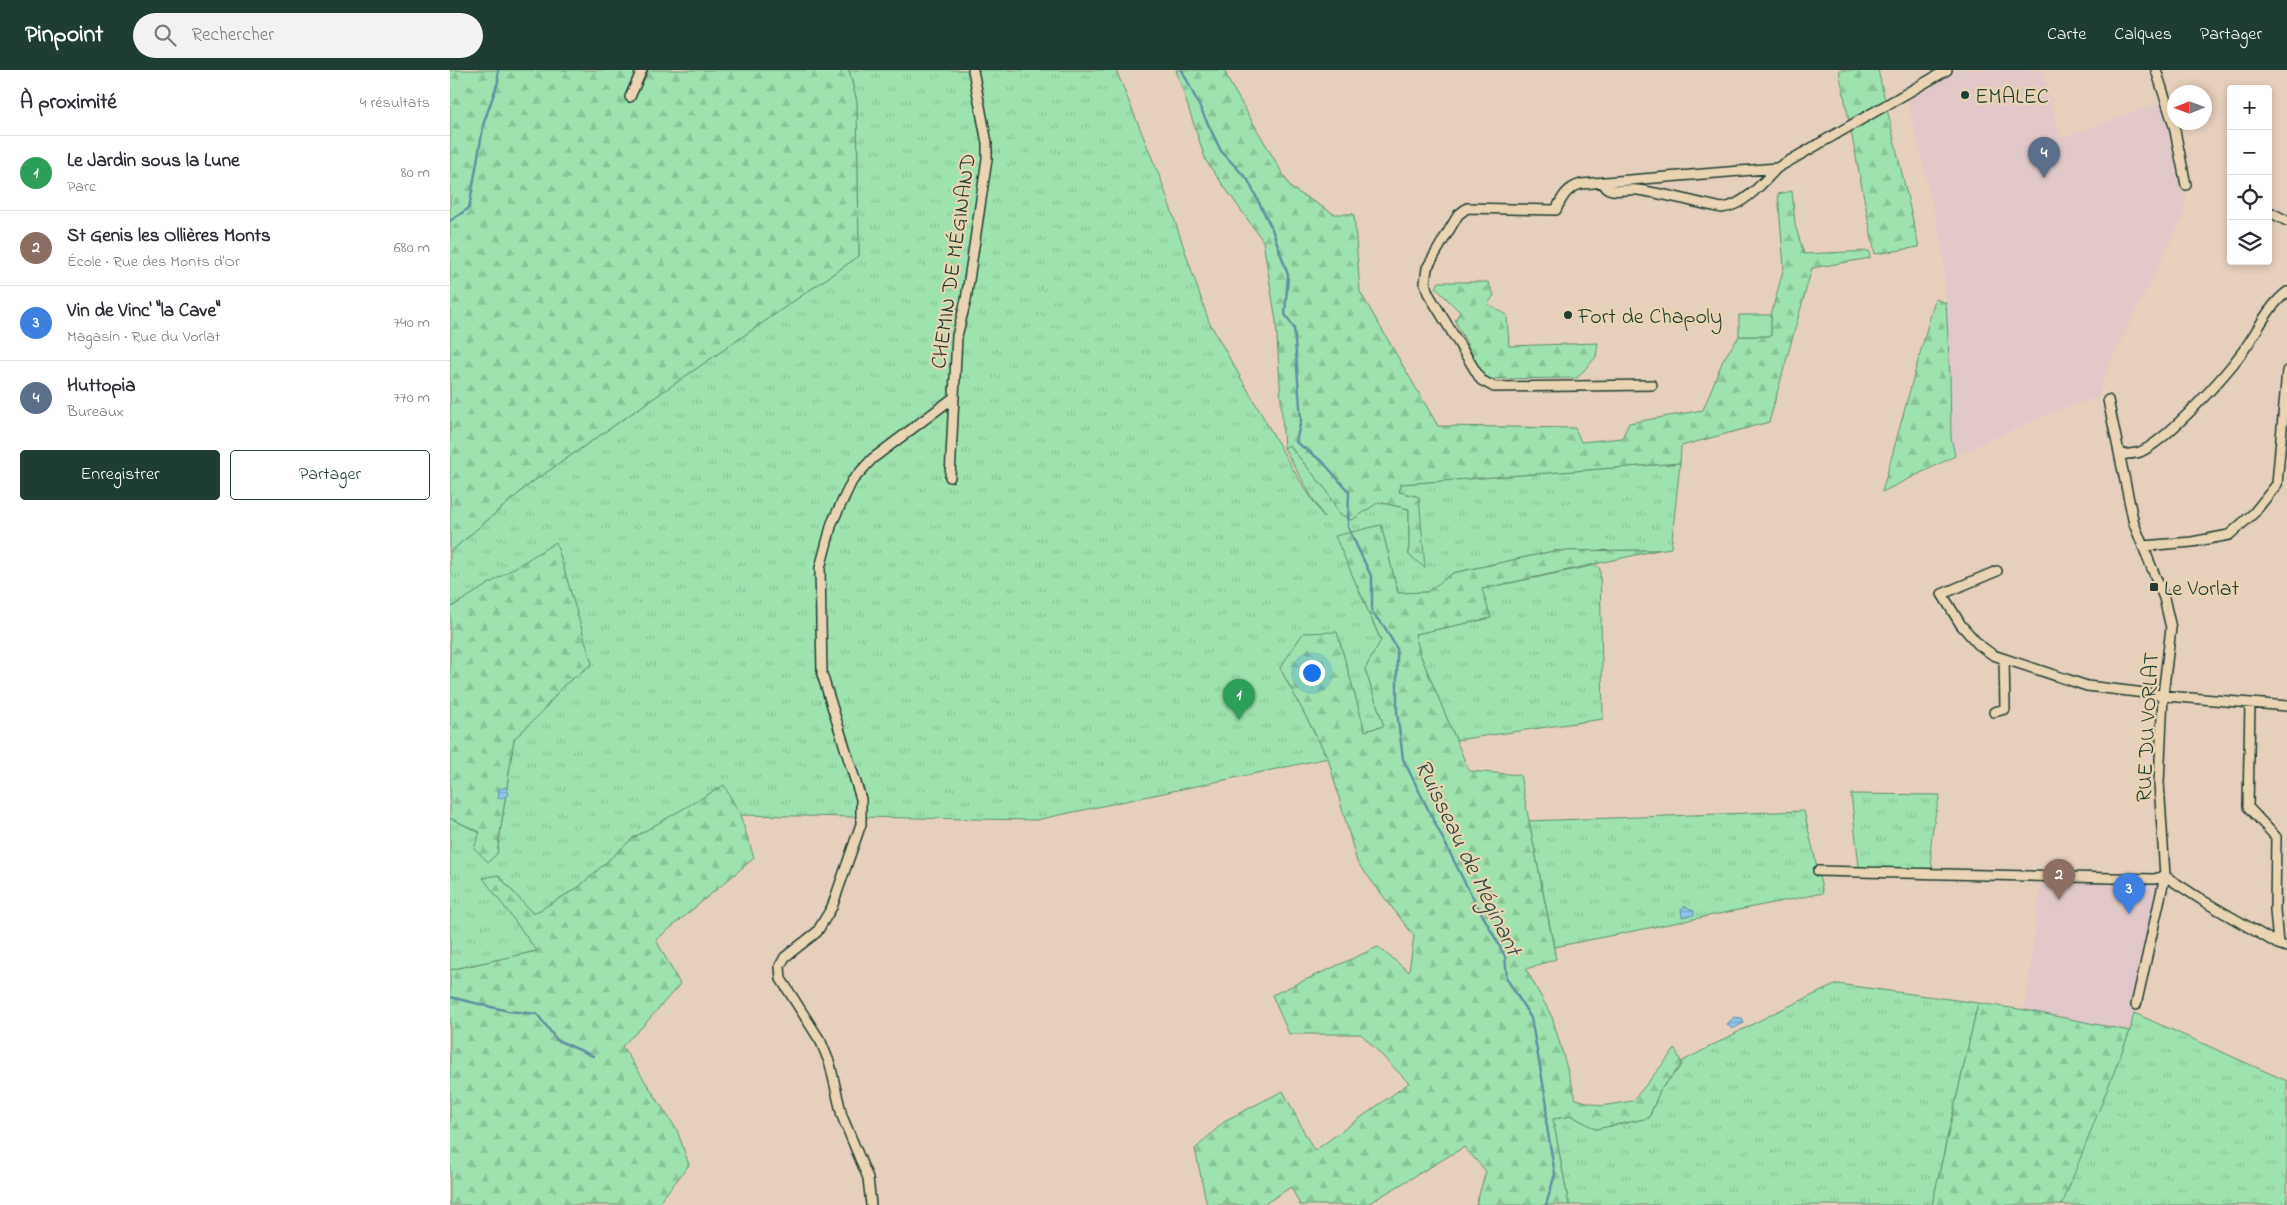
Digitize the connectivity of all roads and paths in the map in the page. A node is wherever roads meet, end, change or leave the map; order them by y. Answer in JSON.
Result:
{"nodes":[{"id":1,"x":642,"y":70,"type":"edge"},
{"id":2,"x":973,"y":70,"type":"edge"},
{"id":3,"x":1948,"y":70,"type":"edge"},
{"id":4,"x":2156,"y":70,"type":"edge"},
{"id":5,"x":630,"y":98,"type":"dead end"},
{"id":6,"x":1777,"y":168,"type":"junction"},
{"id":7,"x":1602,"y":182,"type":"junction"},
{"id":8,"x":2186,"y":186,"type":"dead end"},
{"id":9,"x":2272,"y":213,"type":"edge"},
{"id":10,"x":2287,"y":221,"type":"edge"},
{"id":11,"x":2287,"y":292,"type":"edge"},
{"id":12,"x":2287,"y":371,"type":"edge"},
{"id":13,"x":1652,"y":385,"type":"dead end"},
{"id":14,"x":953,"y":398,"type":"junction"},
{"id":15,"x":2108,"y":400,"type":"dead end"},
{"id":16,"x":2120,"y":455,"type":"junction"},
{"id":17,"x":950,"y":477,"type":"dead end"},
{"id":18,"x":2277,"y":484,"type":"junction"},
{"id":19,"x":2287,"y":488,"type":"edge"},
{"id":20,"x":2143,"y":546,"type":"junction"},
{"id":21,"x":1997,"y":571,"type":"dead end"},
{"id":22,"x":2004,"y":659,"type":"junction"},
{"id":23,"x":2163,"y":695,"type":"junction"},
{"id":24,"x":2250,"y":703,"type":"junction"},
{"id":25,"x":2287,"y":706,"type":"edge"},
{"id":26,"x":1994,"y":712,"type":"dead end"},
{"id":27,"x":1818,"y":871,"type":"dead end"},
{"id":28,"x":2165,"y":876,"type":"junction"},
{"id":29,"x":2282,"y":946,"type":"edge"},
{"id":30,"x":2136,"y":1005,"type":"dead end"},
{"id":31,"x":871,"y":1205,"type":"edge"}],
"edges":[{"from":1,"to":5,"type":"street"},
{"from":2,"to":14,"type":"street","name":"CHEMIN DE MÉGINAND"},
{"from":3,"to":6,"type":"street"},
{"from":4,"to":8,"type":"street"},
{"from":6,"to":7,"type":"street"},
{"from":6,"to":7,"type":"street"},
{"from":7,"to":13,"type":"street"},
{"from":9,"to":10,"type":"street"},
{"from":11,"to":16,"type":"street"},
{"from":12,"to":18,"type":"street"},
{"from":14,"to":17,"type":"street","name":"CHEMIN DE MÉGINAND"},
{"from":14,"to":31,"type":"street","name":"CHEMIN DE MÉGINAND"},
{"from":15,"to":16,"type":"street","name":"RUE DU VORLAT"},
{"from":16,"to":20,"type":"street","name":"RUE DU VORLAT"},
{"from":18,"to":19,"type":"street"},
{"from":18,"to":20,"type":"street"},
{"from":20,"to":23,"type":"street","name":"RUE DU VORLAT"},
{"from":21,"to":22,"type":"street"},
{"from":22,"to":23,"type":"street"},
{"from":22,"to":26,"type":"street"},
{"from":23,"to":24,"type":"street"},
{"from":23,"to":28,"type":"street","name":"RUE DU VORLAT"},
{"from":24,"to":25,"type":"street"},
{"from":24,"to":29,"type":"street"},
{"from":27,"to":28,"type":"street"},
{"from":28,"to":29,"type":"street"},
{"from":28,"to":30,"type":"street","name":"RUE DU VORLAT"}]}
